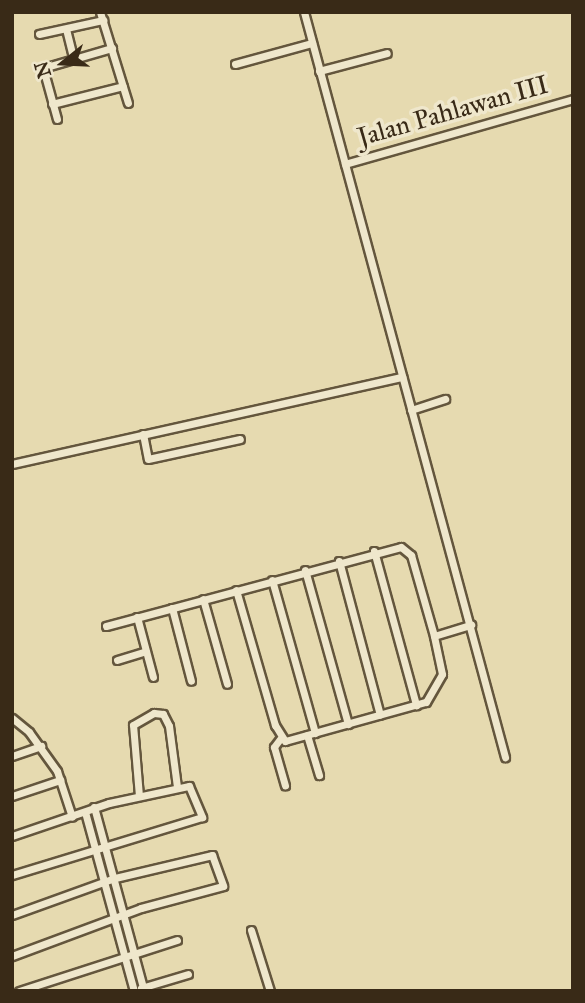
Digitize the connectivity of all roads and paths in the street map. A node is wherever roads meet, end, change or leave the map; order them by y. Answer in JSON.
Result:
{"nodes":[{"id":1,"x":304,"y":12,"type":"edge"},
{"id":2,"x":102,"y":16,"type":"edge"},
{"id":3,"x":66,"y":29,"type":"junction"},
{"id":4,"x":39,"y":34,"type":"dead end"},
{"id":5,"x":312,"y":43,"type":"junction"},
{"id":6,"x":111,"y":48,"type":"junction"},
{"id":7,"x":387,"y":53,"type":"dead end"},
{"id":8,"x":74,"y":57,"type":"junction"},
{"id":9,"x":235,"y":64,"type":"dead end"},
{"id":10,"x":319,"y":71,"type":"junction"},
{"id":11,"x":123,"y":86,"type":"junction"},
{"id":12,"x":573,"y":99,"type":"edge"},
{"id":13,"x":128,"y":103,"type":"dead end"},
{"id":14,"x":52,"y":104,"type":"junction"},
{"id":15,"x":57,"y":119,"type":"dead end"},
{"id":16,"x":345,"y":164,"type":"junction"},
{"id":17,"x":402,"y":377,"type":"junction"},
{"id":18,"x":445,"y":399,"type":"dead end"},
{"id":19,"x":411,"y":410,"type":"junction"},
{"id":20,"x":143,"y":434,"type":"junction"},
{"id":21,"x":240,"y":439,"type":"dead end"},
{"id":22,"x":12,"y":464,"type":"edge"},
{"id":23,"x":374,"y":551,"type":"junction"},
{"id":24,"x":339,"y":561,"type":"junction"},
{"id":25,"x":305,"y":570,"type":"junction"},
{"id":26,"x":272,"y":580,"type":"junction"},
{"id":27,"x":236,"y":590,"type":"junction"},
{"id":28,"x":203,"y":599,"type":"junction"},
{"id":29,"x":172,"y":608,"type":"junction"},
{"id":30,"x":137,"y":617,"type":"junction"},
{"id":31,"x":471,"y":625,"type":"junction"},
{"id":32,"x":106,"y":626,"type":"dead end"},
{"id":33,"x":434,"y":636,"type":"junction"},
{"id":34,"x":146,"y":651,"type":"junction"},
{"id":35,"x":117,"y":660,"type":"dead end"},
{"id":36,"x":153,"y":677,"type":"dead end"},
{"id":37,"x":191,"y":681,"type":"dead end"},
{"id":38,"x":227,"y":684,"type":"dead end"},
{"id":39,"x":416,"y":705,"type":"junction"},
{"id":40,"x":380,"y":715,"type":"junction"},
{"id":41,"x":12,"y":718,"type":"edge"},
{"id":42,"x":348,"y":724,"type":"junction"},
{"id":43,"x":311,"y":734,"type":"junction"},
{"id":44,"x":280,"y":739,"type":"junction"},
{"id":45,"x":41,"y":746,"type":"junction"},
{"id":46,"x":12,"y":756,"type":"edge"},
{"id":47,"x":505,"y":757,"type":"dead end"},
{"id":48,"x":319,"y":775,"type":"dead end"},
{"id":49,"x":60,"y":780,"type":"junction"},
{"id":50,"x":285,"y":785,"type":"dead end"},
{"id":51,"x":177,"y":787,"type":"junction"},
{"id":52,"x":12,"y":796,"type":"edge"},
{"id":53,"x":139,"y":796,"type":"junction"},
{"id":54,"x":94,"y":807,"type":"junction"},
{"id":55,"x":85,"y":812,"type":"junction"},
{"id":56,"x":72,"y":817,"type":"junction"},
{"id":57,"x":12,"y":836,"type":"edge"},
{"id":58,"x":104,"y":844,"type":"junction"},
{"id":59,"x":94,"y":847,"type":"junction"},
{"id":60,"x":12,"y":875,"type":"edge"},
{"id":61,"x":115,"y":878,"type":"junction"},
{"id":62,"x":104,"y":881,"type":"junction"},
{"id":63,"x":12,"y":915,"type":"edge"},
{"id":64,"x":124,"y":915,"type":"junction"},
{"id":65,"x":115,"y":920,"type":"junction"},
{"id":66,"x":251,"y":930,"type":"dead end"},
{"id":67,"x":177,"y":940,"type":"dead end"},
{"id":68,"x":134,"y":952,"type":"junction"},
{"id":69,"x":124,"y":955,"type":"junction"},
{"id":70,"x":12,"y":956,"type":"edge"},
{"id":71,"x":188,"y":974,"type":"dead end"},
{"id":72,"x":140,"y":990,"type":"edge"},
{"id":73,"x":19,"y":991,"type":"edge"},
{"id":74,"x":270,"y":991,"type":"edge"}],
"edges":[{"from":1,"to":5,"type":"street"},
{"from":2,"to":3,"type":"street"},
{"from":2,"to":6,"type":"street"},
{"from":3,"to":4,"type":"street"},
{"from":3,"to":8,"type":"street"},
{"from":5,"to":9,"type":"street"},
{"from":5,"to":10,"type":"street"},
{"from":6,"to":8,"type":"street"},
{"from":6,"to":11,"type":"street"},
{"from":7,"to":10,"type":"street"},
{"from":8,"to":14,"type":"street"},
{"from":10,"to":16,"type":"street"},
{"from":11,"to":13,"type":"street"},
{"from":11,"to":14,"type":"street"},
{"from":12,"to":16,"type":"street","name":"Jalan Pahlawan III"},
{"from":14,"to":15,"type":"street"},
{"from":16,"to":17,"type":"street"},
{"from":17,"to":19,"type":"street"},
{"from":17,"to":20,"type":"street"},
{"from":18,"to":19,"type":"street"},
{"from":19,"to":31,"type":"street"},
{"from":20,"to":21,"type":"street"},
{"from":20,"to":22,"type":"street"},
{"from":23,"to":24,"type":"street"},
{"from":23,"to":33,"type":"street"},
{"from":23,"to":39,"type":"street"},
{"from":24,"to":25,"type":"street"},
{"from":24,"to":40,"type":"street"},
{"from":25,"to":26,"type":"street"},
{"from":25,"to":42,"type":"street"},
{"from":26,"to":27,"type":"street"},
{"from":26,"to":43,"type":"street"},
{"from":27,"to":28,"type":"street"},
{"from":27,"to":44,"type":"street"},
{"from":28,"to":29,"type":"street"},
{"from":28,"to":38,"type":"street"},
{"from":29,"to":30,"type":"street"},
{"from":29,"to":37,"type":"street"},
{"from":30,"to":32,"type":"street"},
{"from":30,"to":34,"type":"street"},
{"from":31,"to":33,"type":"street"},
{"from":31,"to":47,"type":"street"},
{"from":33,"to":39,"type":"street"},
{"from":34,"to":35,"type":"street"},
{"from":34,"to":36,"type":"street"},
{"from":39,"to":40,"type":"street"},
{"from":40,"to":42,"type":"street"},
{"from":41,"to":45,"type":"street"},
{"from":42,"to":43,"type":"street"},
{"from":43,"to":44,"type":"street"},
{"from":43,"to":48,"type":"street"},
{"from":44,"to":50,"type":"street"},
{"from":45,"to":46,"type":"street"},
{"from":45,"to":49,"type":"street"},
{"from":49,"to":52,"type":"street"},
{"from":49,"to":56,"type":"street"},
{"from":51,"to":53,"type":"street"},
{"from":51,"to":53,"type":"street"},
{"from":51,"to":58,"type":"street"},
{"from":53,"to":54,"type":"street"},
{"from":54,"to":55,"type":"street"},
{"from":54,"to":58,"type":"street"},
{"from":55,"to":56,"type":"street"},
{"from":55,"to":59,"type":"street"},
{"from":56,"to":57,"type":"street"},
{"from":58,"to":59,"type":"street"},
{"from":58,"to":61,"type":"street"},
{"from":59,"to":60,"type":"street"},
{"from":59,"to":62,"type":"street"},
{"from":61,"to":62,"type":"street"},
{"from":61,"to":64,"type":"street"},
{"from":61,"to":64,"type":"street"},
{"from":62,"to":63,"type":"street"},
{"from":62,"to":65,"type":"street"},
{"from":64,"to":65,"type":"street"},
{"from":64,"to":68,"type":"street"},
{"from":65,"to":69,"type":"street"},
{"from":65,"to":70,"type":"street"},
{"from":66,"to":74,"type":"street"},
{"from":67,"to":68,"type":"street"},
{"from":68,"to":69,"type":"street"},
{"from":68,"to":72,"type":"street"},
{"from":69,"to":72,"type":"street"},
{"from":69,"to":73,"type":"street"},
{"from":71,"to":72,"type":"street"}]}
